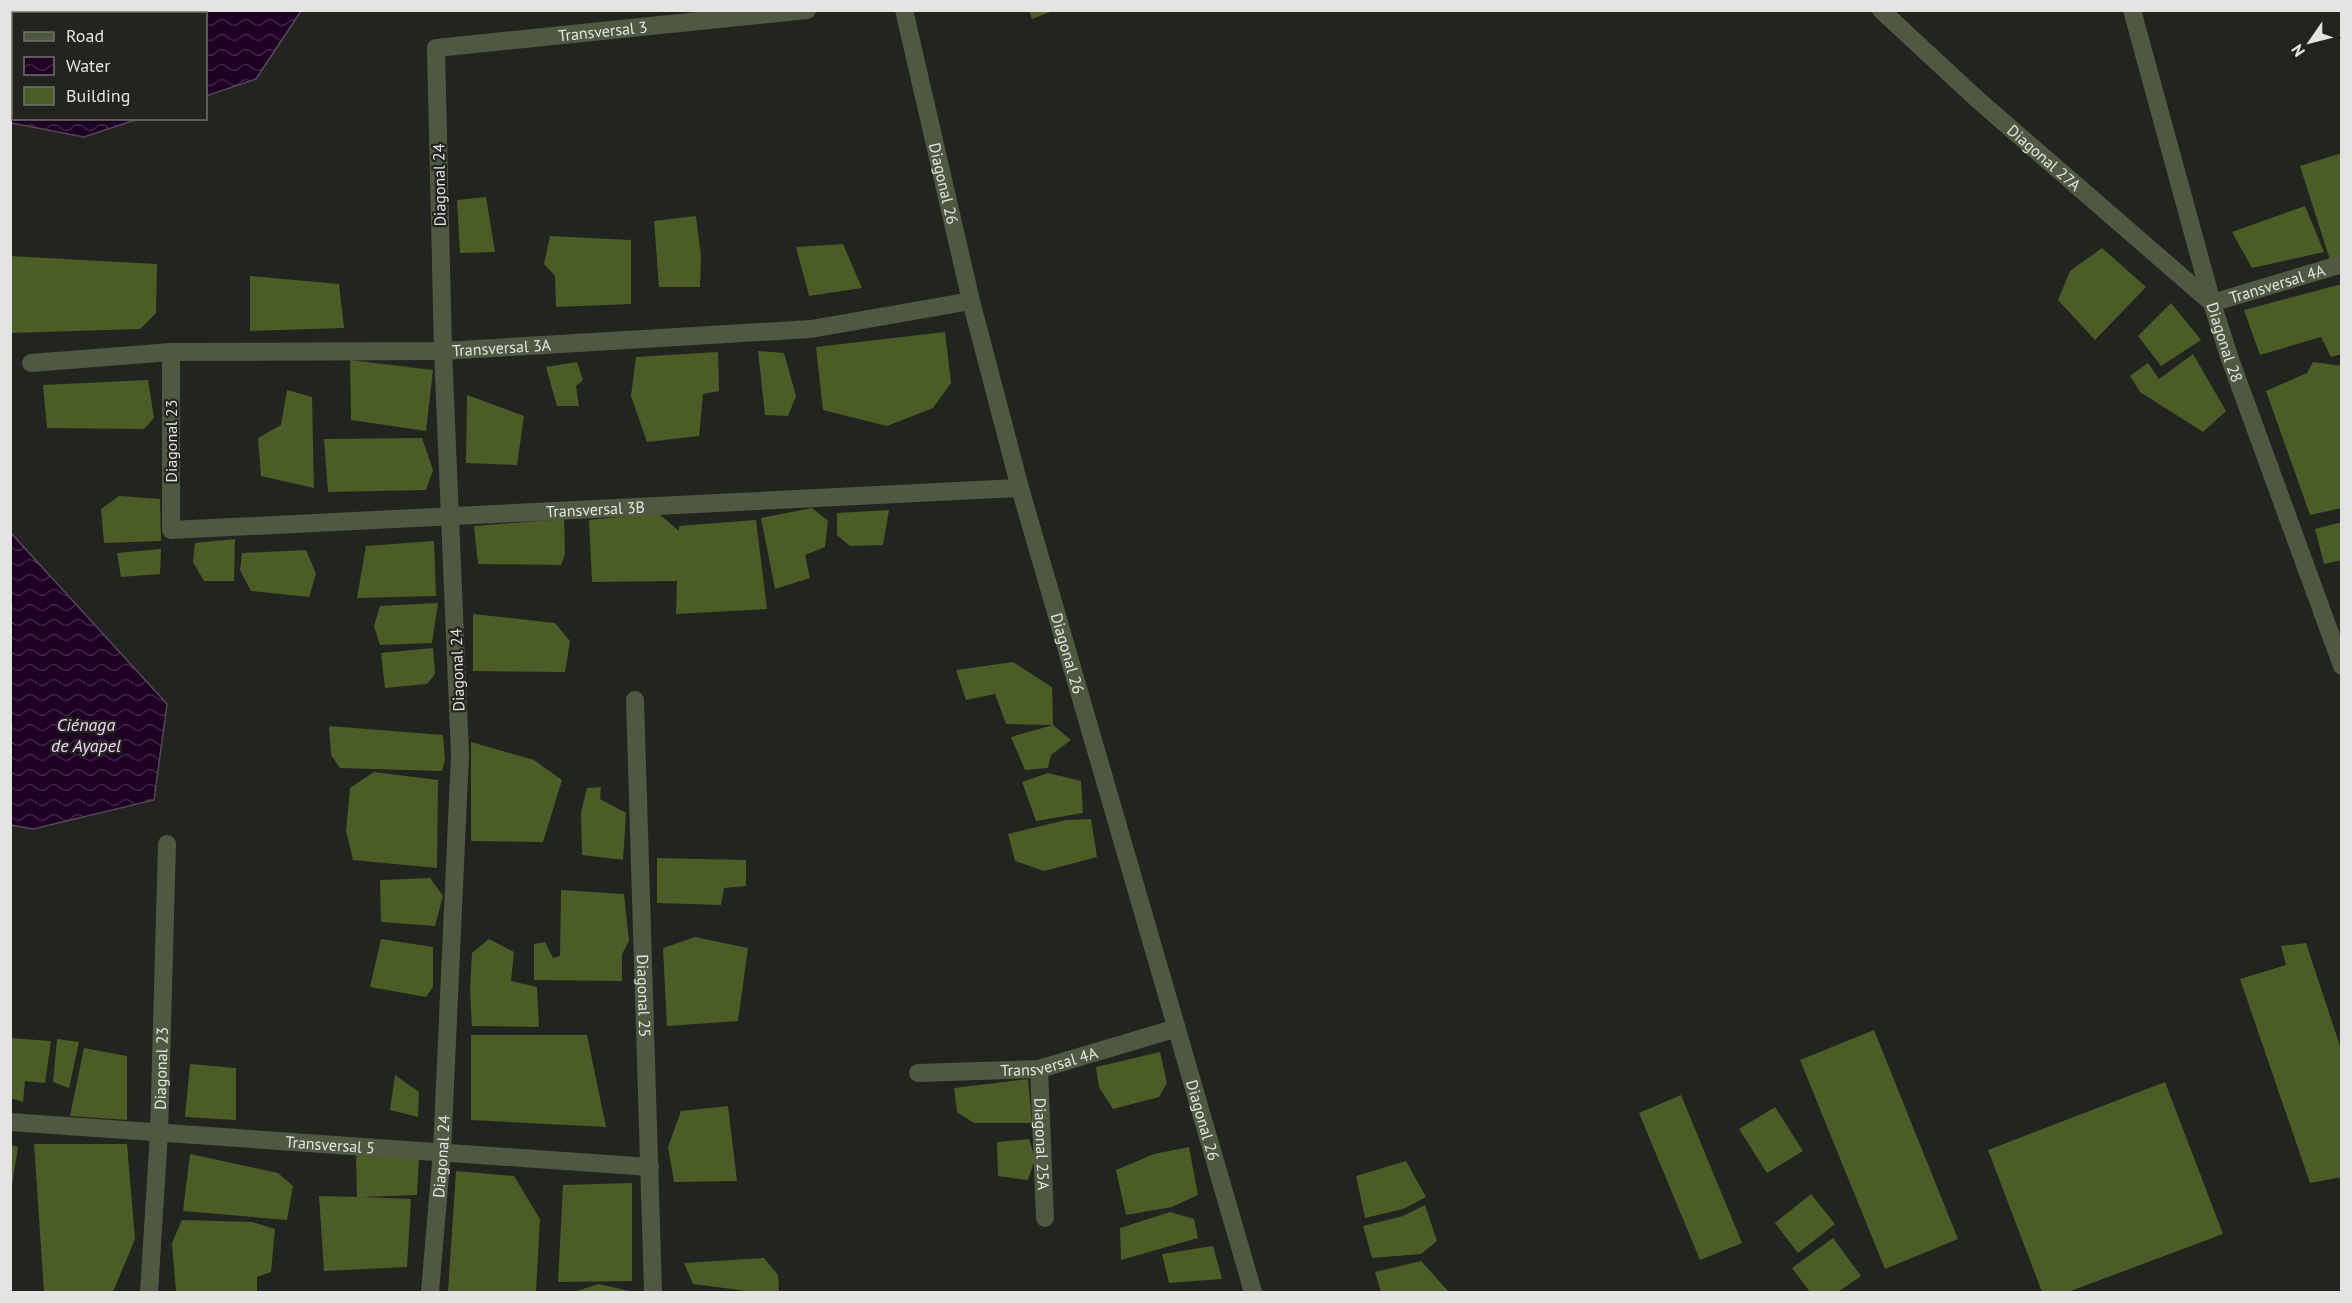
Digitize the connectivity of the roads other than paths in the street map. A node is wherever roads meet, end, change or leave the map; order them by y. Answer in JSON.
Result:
{"nodes":[{"id":1,"x":807,"y":10,"type":"edge"},
{"id":2,"x":904,"y":10,"type":"edge"},
{"id":3,"x":1881,"y":10,"type":"edge"},
{"id":4,"x":2132,"y":10,"type":"edge"},
{"id":5,"x":436,"y":48,"type":"joint"},
{"id":6,"x":2342,"y":264,"type":"edge"},
{"id":7,"x":971,"y":301,"type":"junction"},
{"id":8,"x":2212,"y":303,"type":"junction"},
{"id":9,"x":443,"y":351,"type":"junction"},
{"id":10,"x":171,"y":352,"type":"junction"},
{"id":11,"x":30,"y":363,"type":"dead end"},
{"id":12,"x":1020,"y":488,"type":"junction"},
{"id":13,"x":451,"y":515,"type":"junction"},
{"id":14,"x":171,"y":530,"type":"joint"},
{"id":15,"x":2342,"y":666,"type":"edge"},
{"id":16,"x":635,"y":700,"type":"dead end"},
{"id":17,"x":167,"y":844,"type":"dead end"},
{"id":18,"x":1177,"y":1028,"type":"junction"},
{"id":19,"x":1039,"y":1070,"type":"junction"},
{"id":20,"x":918,"y":1073,"type":"dead end"},
{"id":21,"x":10,"y":1122,"type":"edge"},
{"id":22,"x":159,"y":1133,"type":"junction"},
{"id":23,"x":442,"y":1151,"type":"junction"},
{"id":24,"x":650,"y":1167,"type":"junction"},
{"id":25,"x":1045,"y":1218,"type":"dead end"},
{"id":26,"x":149,"y":1293,"type":"edge"},
{"id":27,"x":430,"y":1293,"type":"edge"},
{"id":28,"x":653,"y":1293,"type":"edge"},
{"id":29,"x":1253,"y":1293,"type":"edge"}],
"edges":[{"from":1,"to":5,"type":"street","name":"Transversal 3"},
{"from":2,"to":7,"type":"street","name":"Diagonal 26"},
{"from":3,"to":8,"type":"street","name":"Diagonal 27A"},
{"from":4,"to":8,"type":"street","name":"Diagonal 28"},
{"from":5,"to":9,"type":"street","name":"Diagonal 24"},
{"from":6,"to":8,"type":"street","name":"Transversal 4A"},
{"from":7,"to":9,"type":"street","name":"Transversal 3A"},
{"from":7,"to":12,"type":"street","name":"Diagonal 26"},
{"from":8,"to":15,"type":"street","name":"Diagonal 28"},
{"from":9,"to":10,"type":"street","name":"Transversal 3A"},
{"from":9,"to":13,"type":"street","name":"Diagonal 24"},
{"from":10,"to":11,"type":"street","name":"Transversal 3A"},
{"from":10,"to":14,"type":"street","name":"Diagonal 23"},
{"from":12,"to":13,"type":"street","name":"Transversal 3B"},
{"from":12,"to":18,"type":"street","name":"Diagonal 26"},
{"from":13,"to":14,"type":"street","name":"Transversal 3B"},
{"from":13,"to":23,"type":"street","name":"Diagonal 24"},
{"from":16,"to":24,"type":"street","name":"Diagonal 25"},
{"from":17,"to":22,"type":"street","name":"Diagonal 23"},
{"from":18,"to":19,"type":"street","name":"Transversal 4A"},
{"from":18,"to":29,"type":"street","name":"Diagonal 26"},
{"from":19,"to":20,"type":"street","name":"Transversal 4A"},
{"from":19,"to":25,"type":"street","name":"Diagonal 25A"},
{"from":21,"to":22,"type":"street","name":"Transversal 5"},
{"from":22,"to":23,"type":"street","name":"Transversal 5"},
{"from":22,"to":26,"type":"street","name":"Diagonal 23"},
{"from":23,"to":24,"type":"street","name":"Transversal 5"},
{"from":23,"to":27,"type":"street","name":"Diagonal 24"},
{"from":24,"to":28,"type":"street","name":"Diagonal 25"}]}
